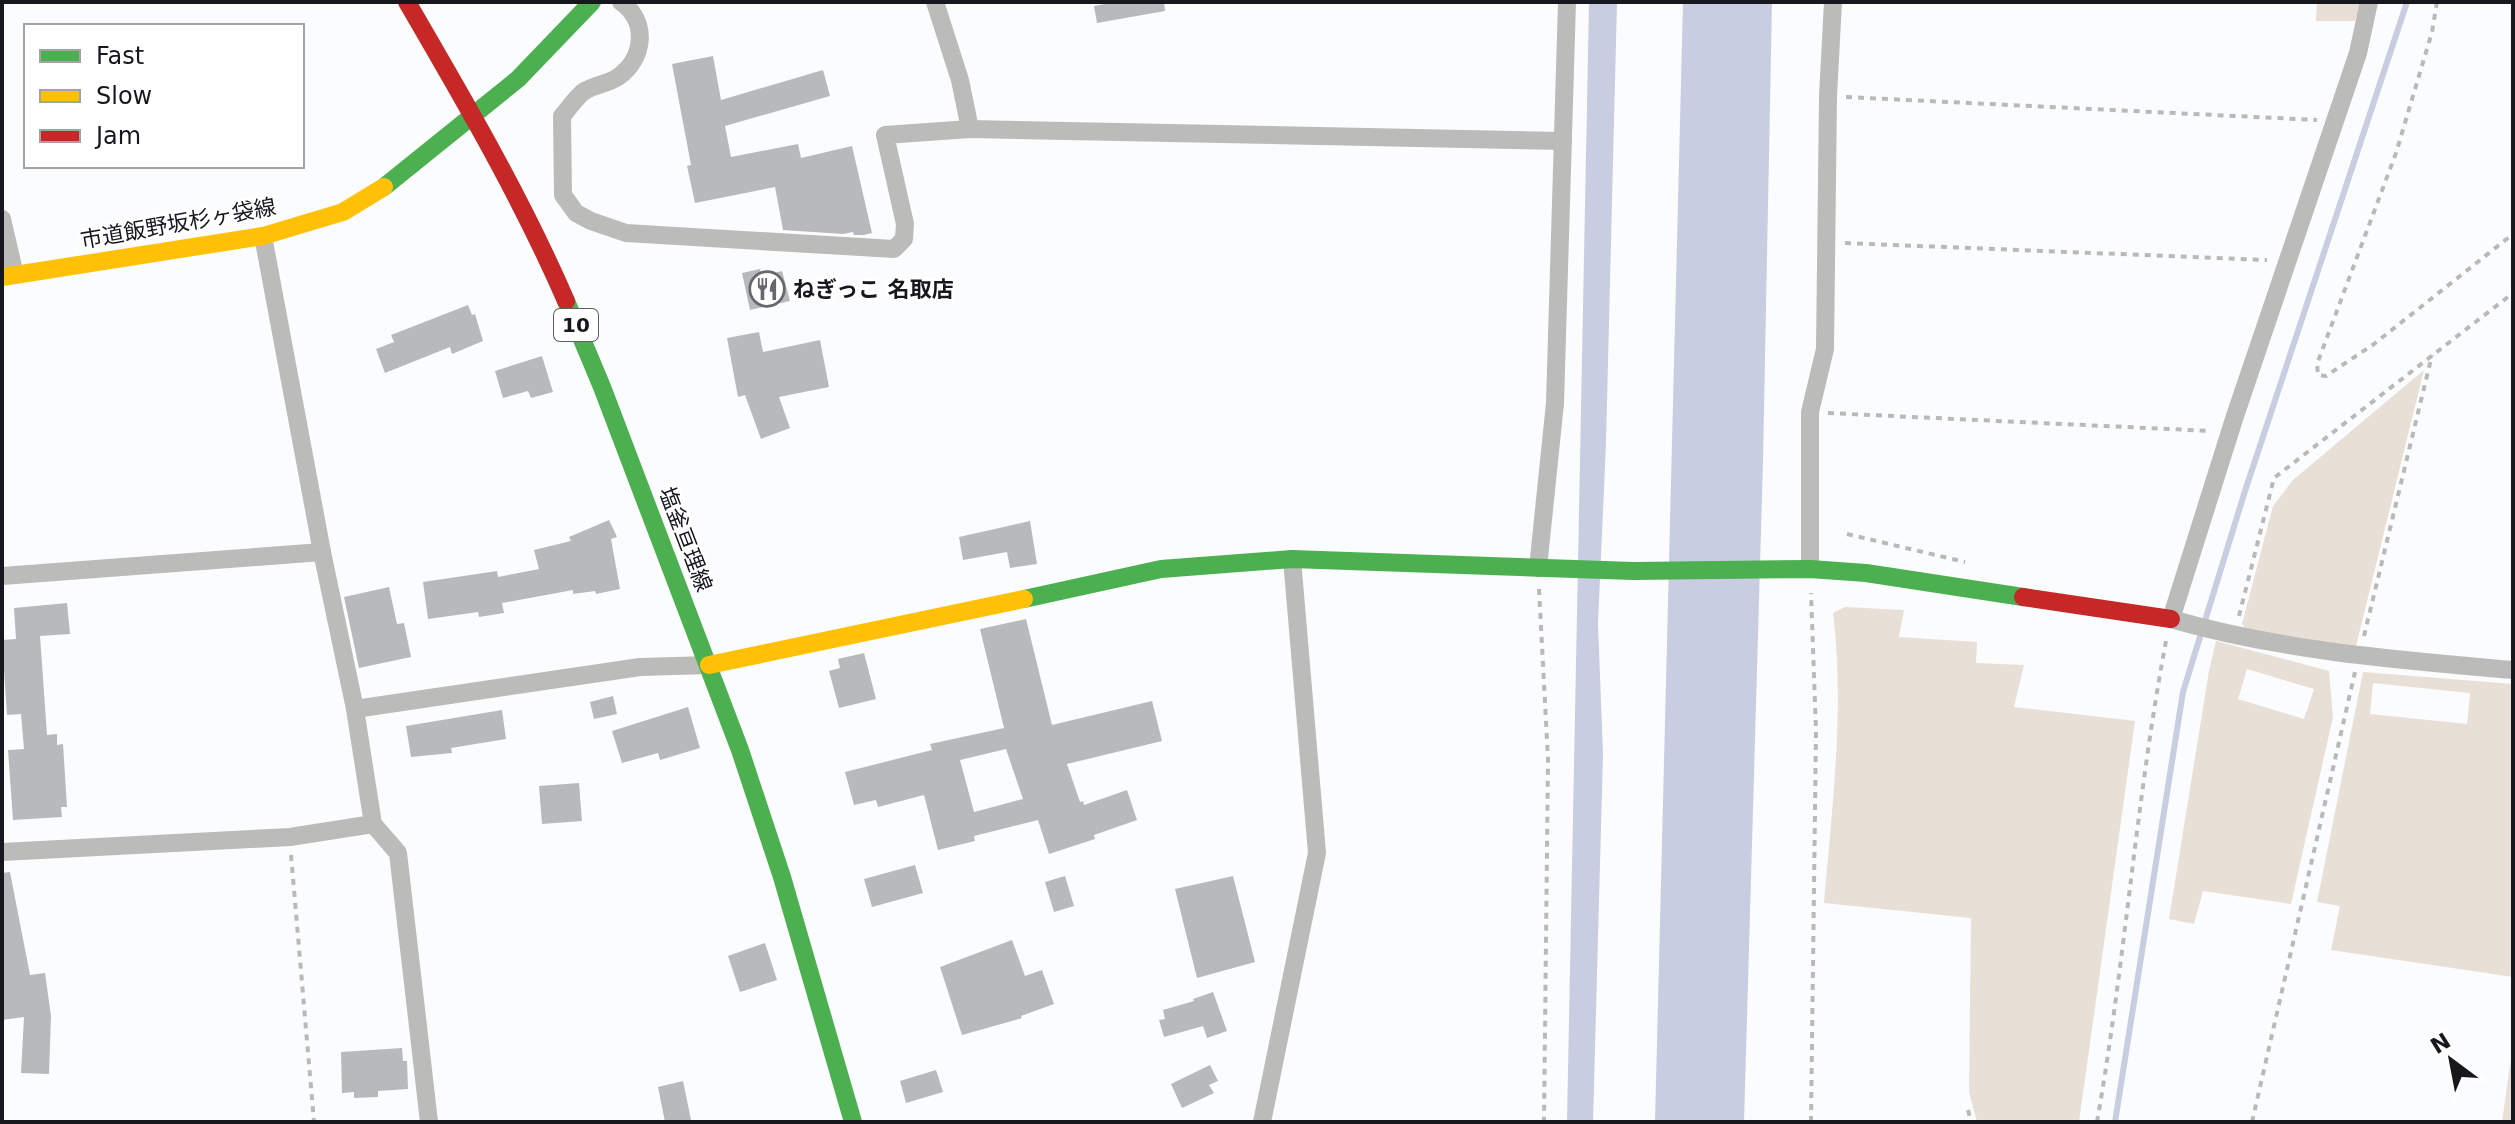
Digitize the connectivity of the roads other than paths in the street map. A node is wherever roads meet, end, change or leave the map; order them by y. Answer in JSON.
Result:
{"nodes":[{"id":1,"x":407,"y":2,"type":"edge"},
{"id":2,"x":592,"y":2,"type":"edge"},
{"id":3,"x":621,"y":2,"type":"edge"},
{"id":4,"x":935,"y":2,"type":"edge"},
{"id":5,"x":1567,"y":2,"type":"edge"},
{"id":6,"x":1833,"y":2,"type":"edge"},
{"id":7,"x":2369,"y":2,"type":"edge"},
{"id":8,"x":474,"y":117,"type":"junction"},
{"id":9,"x":970,"y":129,"type":"junction"},
{"id":10,"x":1563,"y":141,"type":"junction"},
{"id":11,"x":2,"y":219,"type":"edge"},
{"id":12,"x":263,"y":236,"type":"junction"},
{"id":13,"x":8,"y":276,"type":"edge"},
{"id":14,"x":322,"y":552,"type":"junction"},
{"id":15,"x":1292,"y":559,"type":"junction"},
{"id":16,"x":1543,"y":568,"type":"junction"},
{"id":17,"x":1810,"y":569,"type":"junction"},
{"id":18,"x":2,"y":576,"type":"edge"},
{"id":19,"x":2177,"y":621,"type":"junction"},
{"id":20,"x":709,"y":665,"type":"junction"},
{"id":21,"x":2513,"y":670,"type":"edge"},
{"id":22,"x":355,"y":709,"type":"junction"},
{"id":23,"x":373,"y":824,"type":"junction"},
{"id":24,"x":2,"y":852,"type":"edge"},
{"id":25,"x":429,"y":1122,"type":"edge"},
{"id":26,"x":853,"y":1122,"type":"edge"},
{"id":27,"x":1262,"y":1122,"type":"edge"}],
"edges":[{"from":1,"to":8,"type":"street","name":"塩釜亘理線","number":"10"},
{"from":2,"to":8,"type":"street","name":"市道飯野坂杉ヶ袋線"},
{"from":3,"to":9,"type":"street"},
{"from":4,"to":9,"type":"street"},
{"from":5,"to":10,"type":"street"},
{"from":6,"to":17,"type":"street"},
{"from":7,"to":19,"type":"street"},
{"from":8,"to":12,"type":"street","name":"市道飯野坂杉ヶ袋線"},
{"from":8,"to":20,"type":"street","name":"塩釜亘理線","number":"10"},
{"from":9,"to":10,"type":"street"},
{"from":10,"to":16,"type":"street"},
{"from":11,"to":13,"type":"street"},
{"from":12,"to":13,"type":"street","name":"市道飯野坂杉ヶ袋線"},
{"from":12,"to":14,"type":"street"},
{"from":14,"to":18,"type":"street"},
{"from":14,"to":22,"type":"street"},
{"from":15,"to":16,"type":"street"},
{"from":15,"to":20,"type":"street"},
{"from":15,"to":27,"type":"street"},
{"from":16,"to":17,"type":"street"},
{"from":17,"to":19,"type":"street"},
{"from":19,"to":21,"type":"street"},
{"from":20,"to":22,"type":"street"},
{"from":20,"to":26,"type":"street","name":"塩釜亘理線","number":"10"},
{"from":22,"to":23,"type":"street"},
{"from":23,"to":24,"type":"street"},
{"from":23,"to":25,"type":"street"}]}
